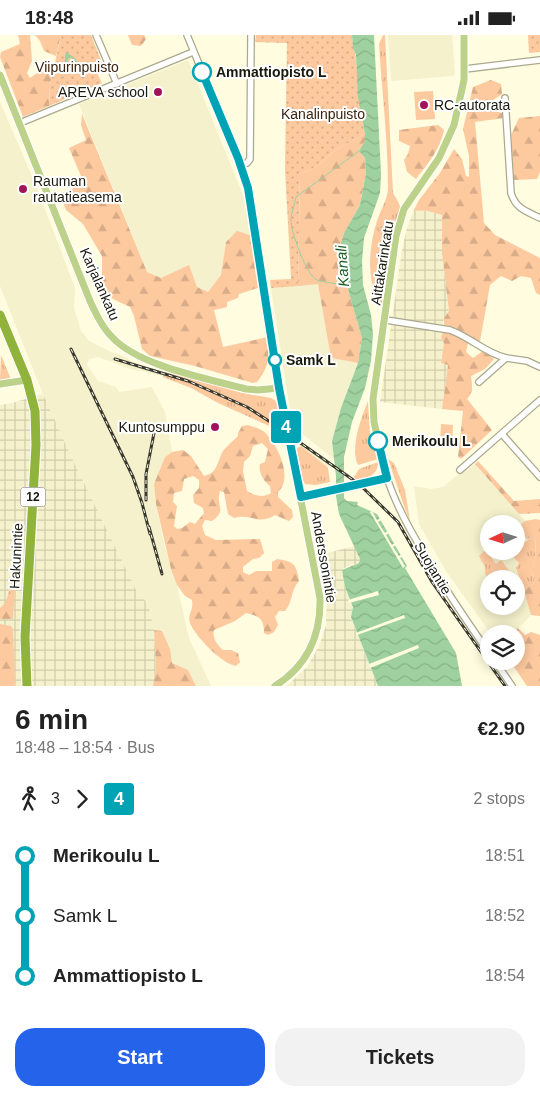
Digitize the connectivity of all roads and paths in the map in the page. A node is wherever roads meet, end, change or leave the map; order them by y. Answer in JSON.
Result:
{"nodes":[{"id":1,"x":96,"y":35,"type":"edge"},
{"id":2,"x":186,"y":35,"type":"edge"},
{"id":3,"x":252,"y":35,"type":"edge"},
{"id":4,"x":464,"y":35,"type":"edge"},
{"id":5,"x":194,"y":52,"type":"junction"},
{"id":6,"x":540,"y":60,"type":"edge"},
{"id":7,"x":464,"y":69,"type":"junction"},
{"id":8,"x":0,"y":75,"type":"edge"},
{"id":9,"x":117,"y":84,"type":"junction"},
{"id":10,"x":505,"y":98,"type":"dead end"},
{"id":11,"x":20,"y":123,"type":"junction"},
{"id":12,"x":240,"y":166,"type":"junction"},
{"id":13,"x":540,"y":218,"type":"edge"},
{"id":14,"x":0,"y":315,"type":"edge"},
{"id":15,"x":386,"y":319,"type":"junction"},
{"id":16,"x":506,"y":358,"type":"junction"},
{"id":17,"x":540,"y":367,"type":"edge"},
{"id":18,"x":27,"y":380,"type":"junction"},
{"id":19,"x":479,"y":382,"type":"dead end"},
{"id":20,"x":0,"y":384,"type":"edge"},
{"id":21,"x":279,"y":388,"type":"junction"},
{"id":22,"x":540,"y":401,"type":"edge"},
{"id":23,"x":502,"y":434,"type":"junction"},
{"id":24,"x":460,"y":470,"type":"dead end"},
{"id":25,"x":540,"y":477,"type":"edge"},
{"id":26,"x":387,"y":478,"type":"junction"},
{"id":27,"x":301,"y":497,"type":"junction"},
{"id":28,"x":480,"y":640,"type":"edge"},
{"id":29,"x":500,"y":670,"type":"edge"},
{"id":30,"x":27,"y":686,"type":"edge"},
{"id":31,"x":274,"y":686,"type":"edge"},
{"id":32,"x":512,"y":686,"type":"edge"}],
"edges":[{"from":1,"to":9,"type":"street"},
{"from":2,"to":5,"type":"street"},
{"from":3,"to":12,"type":"street"},
{"from":4,"to":7,"type":"main road","name":"Aittakarinkatu"},
{"from":5,"to":9,"type":"street"},
{"from":5,"to":12,"type":"street"},
{"from":6,"to":7,"type":"street"},
{"from":7,"to":15,"type":"main road","name":"Aittakarinkatu"},
{"from":8,"to":11,"type":"main road","name":"Karjalankatu"},
{"from":9,"to":11,"type":"street"},
{"from":10,"to":13,"type":"street"},
{"from":11,"to":21,"type":"main road","name":"Karjalankatu"},
{"from":12,"to":21,"type":"street"},
{"from":14,"to":18,"type":"highway","name":"Hakunintie","number":"12"},
{"from":15,"to":16,"type":"street"},
{"from":15,"to":26,"type":"main road","name":"Aittakarinkatu"},
{"from":16,"to":17,"type":"street"},
{"from":16,"to":19,"type":"street"},
{"from":18,"to":20,"type":"main road"},
{"from":18,"to":30,"type":"highway","name":"Hakunintie","number":"12"},
{"from":21,"to":27,"type":"main road","name":"Anderssonintie"},
{"from":22,"to":23,"type":"street"},
{"from":23,"to":24,"type":"street"},
{"from":23,"to":25,"type":"street"},
{"from":26,"to":27,"type":"main road"},
{"from":26,"to":28,"type":"street","name":"Suojantie"},
{"from":27,"to":31,"type":"main road","name":"Anderssonintie"},
{"from":29,"to":32,"type":"street"}]}
